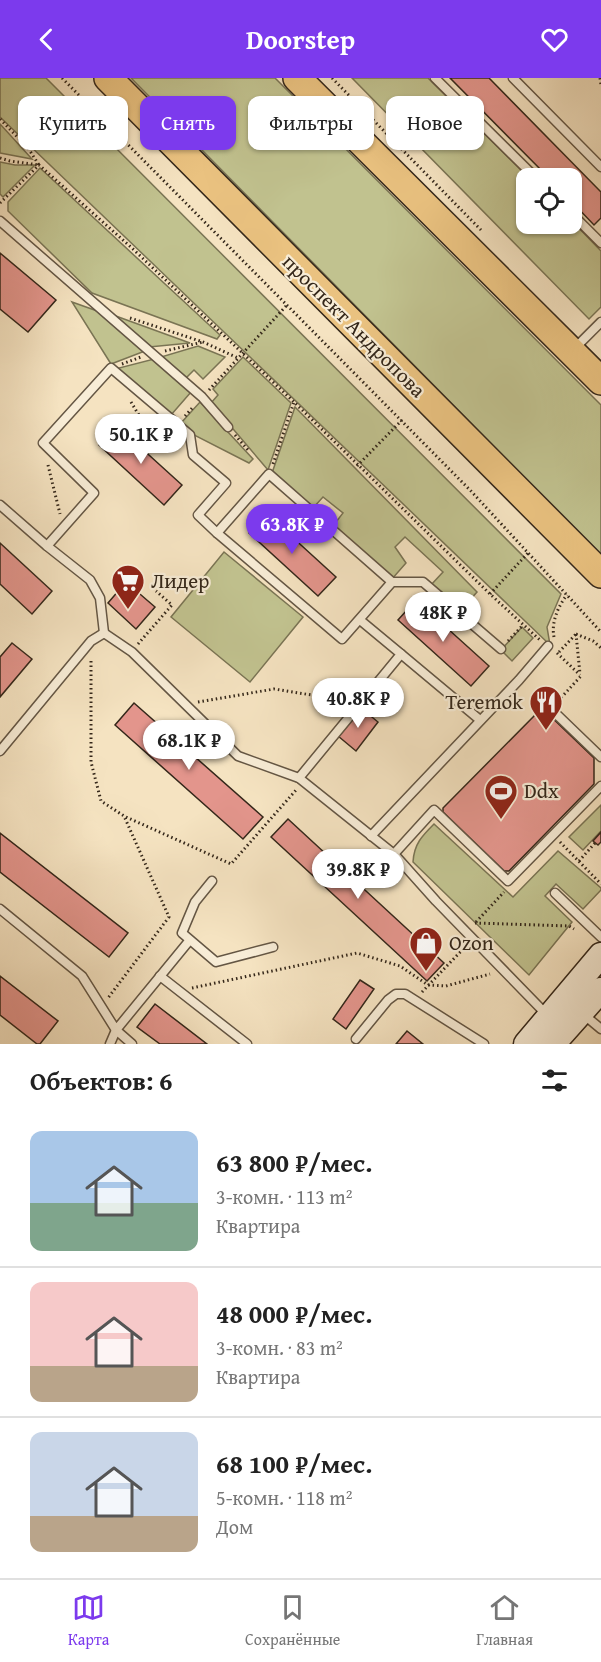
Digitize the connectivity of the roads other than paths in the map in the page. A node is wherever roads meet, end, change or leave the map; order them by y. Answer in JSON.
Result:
{"nodes":[{"id":1,"x":108,"y":78,"type":"edge"},
{"id":2,"x":297,"y":78,"type":"edge"},
{"id":3,"x":435,"y":78,"type":"edge"},
{"id":4,"x":513,"y":78,"type":"edge"},
{"id":5,"x":601,"y":167,"type":"edge"},
{"id":6,"x":526,"y":168,"type":"edge"},
{"id":7,"x":0,"y":221,"type":"edge"},
{"id":8,"x":582,"y":224,"type":"edge"},
{"id":9,"x":601,"y":243,"type":"edge"},
{"id":10,"x":601,"y":322,"type":"edge"},
{"id":11,"x":572,"y":351,"type":"junction"},
{"id":12,"x":601,"y":381,"type":"edge"},
{"id":13,"x":228,"y":427,"type":"road end"},
{"id":14,"x":0,"y":505,"type":"edge"},
{"id":15,"x":217,"y":533,"type":"junction"},
{"id":16,"x":47,"y":546,"type":"junction"},
{"id":17,"x":601,"y":574,"type":"edge"},
{"id":18,"x":392,"y":582,"type":"junction"},
{"id":19,"x":360,"y":620,"type":"junction"},
{"id":20,"x":104,"y":633,"type":"junction"},
{"id":21,"x":548,"y":646,"type":"road end"},
{"id":22,"x":501,"y":649,"type":"road end"},
{"id":23,"x":401,"y":654,"type":"junction"},
{"id":24,"x":551,"y":709,"type":"road end"},
{"id":25,"x":480,"y":720,"type":"junction"},
{"id":26,"x":0,"y":751,"type":"edge"},
{"id":27,"x":601,"y":757,"type":"edge"},
{"id":28,"x":301,"y":780,"type":"junction"},
{"id":29,"x":601,"y":786,"type":"edge"},
{"id":30,"x":371,"y":836,"type":"junction"},
{"id":31,"x":394,"y":854,"type":"junction"},
{"id":32,"x":212,"y":881,"type":"dead end"},
{"id":33,"x":555,"y":893,"type":"dead end"},
{"id":34,"x":0,"y":909,"type":"edge"},
{"id":35,"x":601,"y":937,"type":"edge"},
{"id":36,"x":189,"y":940,"type":"junction"},
{"id":37,"x":273,"y":946,"type":"dead end"},
{"id":38,"x":601,"y":955,"type":"edge"},
{"id":39,"x":160,"y":976,"type":"junction"},
{"id":40,"x":601,"y":990,"type":"edge"},
{"id":41,"x":581,"y":1012,"type":"junction"},
{"id":42,"x":549,"y":1016,"type":"junction"},
{"id":43,"x":601,"y":1029,"type":"edge"},
{"id":44,"x":116,"y":1030,"type":"junction"},
{"id":45,"x":356,"y":1039,"type":"dead end"},
{"id":46,"x":110,"y":1044,"type":"edge"},
{"id":47,"x":132,"y":1044,"type":"edge"},
{"id":48,"x":247,"y":1044,"type":"edge"},
{"id":49,"x":484,"y":1044,"type":"edge"},
{"id":50,"x":526,"y":1044,"type":"edge"},
{"id":51,"x":553,"y":1044,"type":"edge"}],
"edges":[{"from":1,"to":17,"type":"main road","name":"проспект Андропова"},
{"from":2,"to":11,"type":"main road"},
{"from":3,"to":6,"type":"lane"},
{"from":4,"to":5,"type":"lane"},
{"from":7,"to":13,"type":"lane"},
{"from":8,"to":9,"type":"lane"},
{"from":10,"to":11,"type":"lane"},
{"from":11,"to":12,"type":"main road"},
{"from":14,"to":16,"type":"lane"},
{"from":15,"to":16,"type":"lane"},
{"from":15,"to":18,"type":"lane"},
{"from":15,"to":19,"type":"lane"},
{"from":16,"to":20,"type":"lane"},
{"from":18,"to":19,"type":"lane"},
{"from":18,"to":22,"type":"lane"},
{"from":19,"to":23,"type":"lane"},
{"from":20,"to":26,"type":"lane"},
{"from":20,"to":28,"type":"lane"},
{"from":21,"to":25,"type":"lane"},
{"from":23,"to":25,"type":"lane"},
{"from":23,"to":28,"type":"lane"},
{"from":24,"to":27,"type":"lane"},
{"from":25,"to":30,"type":"lane"},
{"from":28,"to":30,"type":"lane"},
{"from":29,"to":31,"type":"lane"},
{"from":30,"to":31,"type":"lane"},
{"from":31,"to":42,"type":"lane"},
{"from":32,"to":36,"type":"lane"},
{"from":33,"to":35,"type":"lane"},
{"from":34,"to":44,"type":"lane"},
{"from":36,"to":37,"type":"lane"},
{"from":36,"to":39,"type":"lane"},
{"from":38,"to":42,"type":"street"},
{"from":39,"to":44,"type":"lane"},
{"from":39,"to":48,"type":"lane"},
{"from":40,"to":41,"type":"street"},
{"from":41,"to":43,"type":"lane"},
{"from":41,"to":51,"type":"street"},
{"from":42,"to":50,"type":"street"},
{"from":44,"to":46,"type":"lane"},
{"from":44,"to":47,"type":"lane"},
{"from":45,"to":49,"type":"lane"}]}
